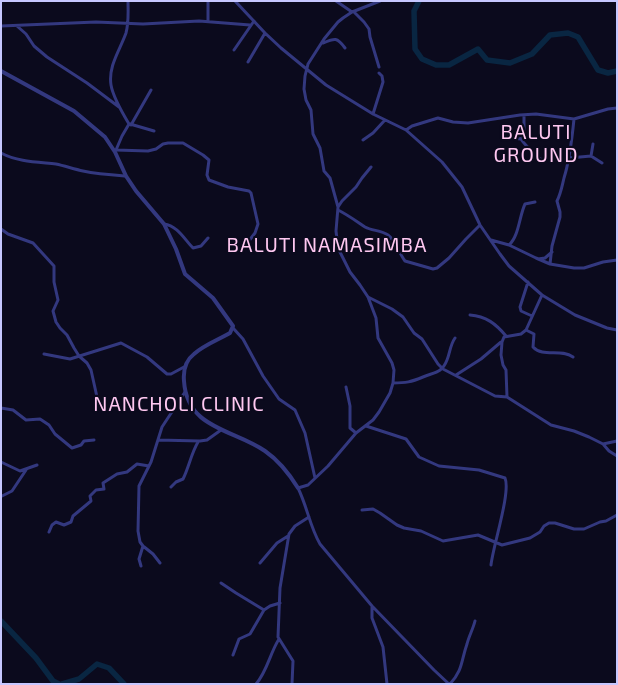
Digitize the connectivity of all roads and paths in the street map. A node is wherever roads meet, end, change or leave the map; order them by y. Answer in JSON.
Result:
{"nodes":[{"id":1,"x":128,"y":1,"type":"edge"},
{"id":2,"x":208,"y":1,"type":"edge"},
{"id":3,"x":235,"y":1,"type":"edge"},
{"id":4,"x":336,"y":1,"type":"edge"},
{"id":5,"x":380,"y":1,"type":"edge"},
{"id":6,"x":353,"y":12,"type":"junction"},
{"id":7,"x":208,"y":21,"type":"junction"},
{"id":8,"x":254,"y":21,"type":"junction"},
{"id":9,"x":128,"y":23,"type":"junction"},
{"id":10,"x":16,"y":25,"type":"junction"},
{"id":11,"x":250,"y":25,"type":"junction"},
{"id":12,"x":1,"y":26,"type":"edge"},
{"id":13,"x":265,"y":34,"type":"junction"},
{"id":14,"x":322,"y":43,"type":"junction"},
{"id":15,"x":346,"y":48,"type":"dead end"},
{"id":16,"x":234,"y":50,"type":"dead end"},
{"id":17,"x":248,"y":62,"type":"dead end"},
{"id":18,"x":379,"y":67,"type":"dead end"},
{"id":19,"x":306,"y":68,"type":"junction"},
{"id":20,"x":1,"y":72,"type":"edge"},
{"id":21,"x":379,"y":73,"type":"dead end"},
{"id":22,"x":151,"y":90,"type":"dead end"},
{"id":23,"x":119,"y":108,"type":"junction"},
{"id":24,"x":617,"y":108,"type":"edge"},
{"id":25,"x":373,"y":114,"type":"junction"},
{"id":26,"x":524,"y":115,"type":"junction"},
{"id":27,"x":574,"y":119,"type":"junction"},
{"id":28,"x":385,"y":120,"type":"junction"},
{"id":29,"x":130,"y":124,"type":"junction"},
{"id":30,"x":406,"y":130,"type":"junction"},
{"id":31,"x":154,"y":131,"type":"dead end"},
{"id":32,"x":511,"y":138,"type":"dead end"},
{"id":33,"x":521,"y":139,"type":"junction"},
{"id":34,"x":363,"y":140,"type":"dead end"},
{"id":35,"x":593,"y":144,"type":"dead end"},
{"id":36,"x":115,"y":151,"type":"junction"},
{"id":37,"x":1,"y":153,"type":"edge"},
{"id":38,"x":591,"y":156,"type":"junction"},
{"id":39,"x":569,"y":158,"type":"junction"},
{"id":40,"x":542,"y":160,"type":"dead end"},
{"id":41,"x":602,"y":163,"type":"dead end"},
{"id":42,"x":371,"y":167,"type":"dead end"},
{"id":43,"x":126,"y":176,"type":"junction"},
{"id":44,"x":535,"y":202,"type":"dead end"},
{"id":45,"x":338,"y":209,"type":"junction"},
{"id":46,"x":164,"y":224,"type":"junction"},
{"id":47,"x":480,"y":225,"type":"junction"},
{"id":48,"x":1,"y":229,"type":"edge"},
{"id":49,"x":208,"y":238,"type":"dead end"},
{"id":50,"x":490,"y":240,"type":"junction"},
{"id":51,"x":509,"y":245,"type":"junction"},
{"id":52,"x":245,"y":246,"type":"dead end"},
{"id":53,"x":552,"y":252,"type":"junction"},
{"id":54,"x":537,"y":259,"type":"junction"},
{"id":55,"x":617,"y":260,"type":"edge"},
{"id":56,"x":550,"y":264,"type":"junction"},
{"id":57,"x":528,"y":282,"type":"junction"},
{"id":58,"x":542,"y":295,"type":"junction"},
{"id":59,"x":368,"y":296,"type":"junction"},
{"id":60,"x":470,"y":315,"type":"dead end"},
{"id":61,"x":532,"y":316,"type":"junction"},
{"id":62,"x":233,"y":328,"type":"junction"},
{"id":63,"x":526,"y":330,"type":"junction"},
{"id":64,"x":617,"y":330,"type":"edge"},
{"id":65,"x":506,"y":336,"type":"junction"},
{"id":66,"x":455,"y":338,"type":"dead end"},
{"id":67,"x":502,"y":342,"type":"junction"},
{"id":68,"x":44,"y":354,"type":"dead end"},
{"id":69,"x":79,"y":356,"type":"junction"},
{"id":70,"x":573,"y":357,"type":"dead end"},
{"id":71,"x":184,"y":367,"type":"junction"},
{"id":72,"x":443,"y":368,"type":"junction"},
{"id":73,"x":456,"y":376,"type":"junction"},
{"id":74,"x":393,"y":382,"type":"junction"},
{"id":75,"x":346,"y":387,"type":"dead end"},
{"id":76,"x":185,"y":392,"type":"junction"},
{"id":77,"x":507,"y":397,"type":"junction"},
{"id":78,"x":97,"y":404,"type":"dead end"},
{"id":79,"x":1,"y":408,"type":"edge"},
{"id":80,"x":366,"y":426,"type":"junction"},
{"id":81,"x":221,"y":430,"type":"junction"},
{"id":82,"x":356,"y":433,"type":"junction"},
{"id":83,"x":94,"y":440,"type":"dead end"},
{"id":84,"x":158,"y":440,"type":"junction"},
{"id":85,"x":617,"y":441,"type":"edge"},
{"id":86,"x":198,"y":442,"type":"junction"},
{"id":87,"x":603,"y":444,"type":"junction"},
{"id":88,"x":617,"y":456,"type":"edge"},
{"id":89,"x":1,"y":462,"type":"edge"},
{"id":90,"x":37,"y":465,"type":"dead end"},
{"id":91,"x":149,"y":466,"type":"junction"},
{"id":92,"x":27,"y":469,"type":"junction"},
{"id":93,"x":315,"y":479,"type":"junction"},
{"id":94,"x":171,"y":488,"type":"dead end"},
{"id":95,"x":298,"y":488,"type":"junction"},
{"id":96,"x":2,"y":496,"type":"edge"},
{"id":97,"x":362,"y":510,"type":"dead end"},
{"id":98,"x":617,"y":516,"type":"edge"},
{"id":99,"x":309,"y":517,"type":"junction"},
{"id":100,"x":49,"y":532,"type":"dead end"},
{"id":101,"x":289,"y":536,"type":"junction"},
{"id":102,"x":495,"y":542,"type":"junction"},
{"id":103,"x":143,"y":546,"type":"junction"},
{"id":104,"x":160,"y":563,"type":"dead end"},
{"id":105,"x":260,"y":563,"type":"dead end"},
{"id":106,"x":491,"y":565,"type":"dead end"},
{"id":107,"x":141,"y":566,"type":"dead end"},
{"id":108,"x":221,"y":583,"type":"dead end"},
{"id":109,"x":280,"y":603,"type":"junction"},
{"id":110,"x":372,"y":606,"type":"junction"},
{"id":111,"x":264,"y":610,"type":"junction"},
{"id":112,"x":475,"y":621,"type":"dead end"},
{"id":113,"x":279,"y":639,"type":"junction"},
{"id":114,"x":233,"y":655,"type":"dead end"},
{"id":115,"x":256,"y":684,"type":"edge"},
{"id":116,"x":292,"y":684,"type":"edge"},
{"id":117,"x":387,"y":684,"type":"edge"},
{"id":118,"x":450,"y":684,"type":"edge"}],
"edges":[{"from":1,"to":9,"type":"street"},
{"from":2,"to":7,"type":"street"},
{"from":3,"to":8,"type":"street"},
{"from":4,"to":6,"type":"street"},
{"from":5,"to":6,"type":"street"},
{"from":6,"to":14,"type":"street"},
{"from":6,"to":18,"type":"street"},
{"from":7,"to":9,"type":"street"},
{"from":7,"to":11,"type":"street"},
{"from":8,"to":11,"type":"street"},
{"from":8,"to":13,"type":"street"},
{"from":9,"to":10,"type":"street"},
{"from":9,"to":23,"type":"street"},
{"from":10,"to":12,"type":"street"},
{"from":10,"to":23,"type":"street"},
{"from":11,"to":16,"type":"street"},
{"from":13,"to":17,"type":"street"},
{"from":13,"to":19,"type":"street"},
{"from":14,"to":15,"type":"street"},
{"from":14,"to":19,"type":"street"},
{"from":19,"to":25,"type":"street"},
{"from":19,"to":45,"type":"street"},
{"from":20,"to":36,"type":"street"},
{"from":21,"to":25,"type":"street"},
{"from":22,"to":29,"type":"street"},
{"from":23,"to":29,"type":"street"},
{"from":24,"to":27,"type":"street"},
{"from":25,"to":28,"type":"street"},
{"from":26,"to":27,"type":"street"},
{"from":26,"to":30,"type":"street"},
{"from":26,"to":33,"type":"street"},
{"from":27,"to":39,"type":"street"},
{"from":28,"to":30,"type":"street"},
{"from":28,"to":34,"type":"street"},
{"from":29,"to":31,"type":"street"},
{"from":29,"to":36,"type":"street"},
{"from":30,"to":47,"type":"street"},
{"from":32,"to":33,"type":"street"},
{"from":33,"to":40,"type":"street"},
{"from":35,"to":38,"type":"street"},
{"from":36,"to":43,"type":"street"},
{"from":36,"to":52,"type":"street"},
{"from":37,"to":43,"type":"street"},
{"from":38,"to":39,"type":"street"},
{"from":38,"to":41,"type":"street"},
{"from":39,"to":53,"type":"street"},
{"from":42,"to":45,"type":"street"},
{"from":43,"to":46,"type":"street"},
{"from":44,"to":51,"type":"street"},
{"from":45,"to":47,"type":"street"},
{"from":45,"to":59,"type":"street"},
{"from":46,"to":49,"type":"street"},
{"from":46,"to":62,"type":"street"},
{"from":47,"to":50,"type":"street"},
{"from":48,"to":69,"type":"street"},
{"from":50,"to":51,"type":"street"},
{"from":50,"to":57,"type":"street"},
{"from":51,"to":54,"type":"street"},
{"from":53,"to":54,"type":"street"},
{"from":53,"to":56,"type":"street"},
{"from":54,"to":56,"type":"street"},
{"from":55,"to":56,"type":"street"},
{"from":57,"to":58,"type":"street"},
{"from":57,"to":61,"type":"street"},
{"from":58,"to":61,"type":"street"},
{"from":58,"to":64,"type":"street"},
{"from":59,"to":72,"type":"street"},
{"from":59,"to":74,"type":"street"},
{"from":60,"to":65,"type":"street"},
{"from":61,"to":63,"type":"street"},
{"from":62,"to":71,"type":"street"},
{"from":62,"to":93,"type":"street"},
{"from":63,"to":65,"type":"street"},
{"from":63,"to":70,"type":"street"},
{"from":65,"to":67,"type":"street"},
{"from":66,"to":72,"type":"street"},
{"from":67,"to":73,"type":"street"},
{"from":67,"to":77,"type":"street"},
{"from":68,"to":69,"type":"street"},
{"from":69,"to":71,"type":"street"},
{"from":69,"to":78,"type":"street"},
{"from":71,"to":76,"type":"street"},
{"from":72,"to":73,"type":"street"},
{"from":72,"to":74,"type":"street"},
{"from":73,"to":77,"type":"street"},
{"from":74,"to":80,"type":"street"},
{"from":75,"to":82,"type":"street"},
{"from":76,"to":81,"type":"street"},
{"from":76,"to":84,"type":"street"},
{"from":77,"to":87,"type":"street"},
{"from":79,"to":83,"type":"street"},
{"from":80,"to":82,"type":"street"},
{"from":80,"to":102,"type":"street"},
{"from":81,"to":86,"type":"street"},
{"from":81,"to":95,"type":"street"},
{"from":82,"to":93,"type":"street"},
{"from":84,"to":86,"type":"street"},
{"from":84,"to":91,"type":"street"},
{"from":85,"to":87,"type":"street"},
{"from":86,"to":94,"type":"street"},
{"from":87,"to":88,"type":"street"},
{"from":89,"to":92,"type":"street"},
{"from":90,"to":92,"type":"street"},
{"from":91,"to":100,"type":"street"},
{"from":91,"to":103,"type":"street"},
{"from":92,"to":96,"type":"street"},
{"from":93,"to":95,"type":"street"},
{"from":95,"to":99,"type":"street"},
{"from":97,"to":102,"type":"street"},
{"from":98,"to":102,"type":"street"},
{"from":99,"to":101,"type":"street"},
{"from":99,"to":110,"type":"street"},
{"from":101,"to":105,"type":"street"},
{"from":101,"to":109,"type":"street"},
{"from":102,"to":106,"type":"street"},
{"from":103,"to":104,"type":"street"},
{"from":103,"to":107,"type":"street"},
{"from":108,"to":111,"type":"street"},
{"from":109,"to":111,"type":"street"},
{"from":109,"to":113,"type":"street"},
{"from":110,"to":117,"type":"street"},
{"from":110,"to":118,"type":"street"},
{"from":111,"to":114,"type":"street"},
{"from":112,"to":118,"type":"street"},
{"from":113,"to":115,"type":"street"},
{"from":113,"to":116,"type":"street"}]}
